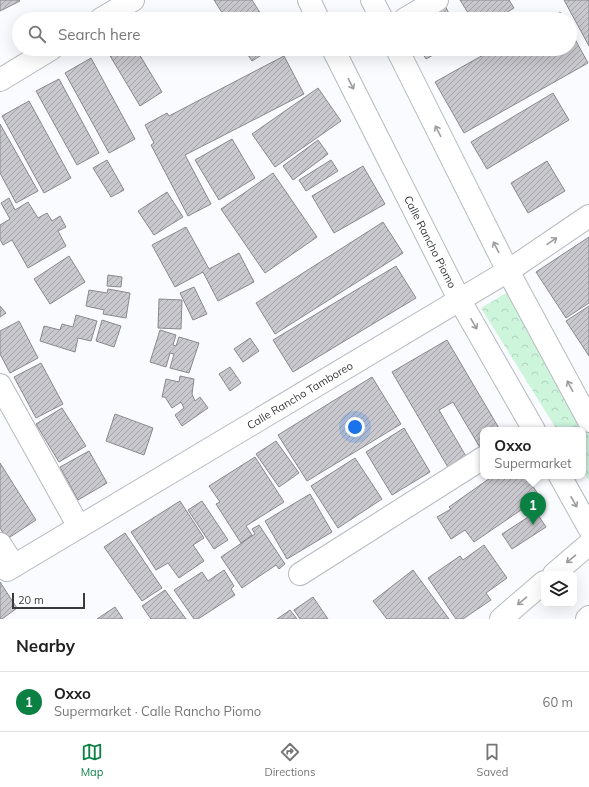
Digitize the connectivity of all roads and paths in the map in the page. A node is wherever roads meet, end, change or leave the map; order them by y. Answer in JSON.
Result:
{"nodes":[{"id":1,"x":133,"y":0,"type":"edge"},
{"id":2,"x":309,"y":0,"type":"edge"},
{"id":3,"x":372,"y":0,"type":"edge"},
{"id":4,"x":437,"y":0,"type":"edge"},
{"id":5,"x":113,"y":12,"type":"edge"},
{"id":6,"x":315,"y":12,"type":"edge"},
{"id":7,"x":378,"y":12,"type":"edge"},
{"id":8,"x":417,"y":12,"type":"edge"},
{"id":9,"x":39,"y":56,"type":"edge"},
{"id":10,"x":337,"y":56,"type":"edge"},
{"id":11,"x":400,"y":56,"type":"edge"},
{"id":12,"x":0,"y":80,"type":"edge"},
{"id":13,"x":589,"y":216,"type":"edge"},
{"id":14,"x":508,"y":271,"type":"junction"},
{"id":15,"x":459,"y":299,"type":"junction"},
{"id":16,"x":0,"y":385,"type":"edge"},
{"id":17,"x":589,"y":421,"type":"edge"},
{"id":18,"x":530,"y":427,"type":"edge"},
{"id":19,"x":480,"y":460,"type":"edge"},
{"id":20,"x":562,"y":479,"type":"edge"},
{"id":21,"x":79,"y":527,"type":"junction"},
{"id":22,"x":589,"y":528,"type":"edge"},
{"id":23,"x":0,"y":544,"type":"edge"},
{"id":24,"x":589,"y":544,"type":"edge"},
{"id":25,"x":558,"y":571,"type":"edge"},
{"id":26,"x":300,"y":574,"type":"dead end"},
{"id":27,"x":541,"y":585,"type":"edge"},
{"id":28,"x":589,"y":617,"type":"edge"},
{"id":29,"x":501,"y":619,"type":"edge"},
{"id":30,"x":587,"y":619,"type":"edge"}],
"edges":[{"from":1,"to":5,"type":"street"},
{"from":2,"to":6,"type":"street"},
{"from":3,"to":7,"type":"street"},
{"from":4,"to":8,"type":"street"},
{"from":9,"to":12,"type":"street"},
{"from":10,"to":15,"type":"street","name":"Calle Rancho Piomo","one_way":true},
{"from":14,"to":11,"type":"street","one_way":true},
{"from":14,"to":13,"type":"street","name":"Calle Rancho Tamboreo","one_way":true},
{"from":14,"to":15,"type":"street","name":"Calle Rancho Tamboreo"},
{"from":17,"to":14,"type":"street","one_way":true},
{"from":15,"to":18,"type":"street","name":"Calle Rancho Piomo","one_way":true},
{"from":15,"to":21,"type":"street","name":"Calle Rancho Tamboreo"},
{"from":16,"to":21,"type":"street"},
{"from":19,"to":26,"type":"street"},
{"from":20,"to":22,"type":"street","one_way":true},
{"from":21,"to":23,"type":"street","name":"Calle Rancho Tamboreo"},
{"from":24,"to":25,"type":"street","one_way":true},
{"from":27,"to":29,"type":"street","one_way":true},
{"from":28,"to":30,"type":"street"}]}
